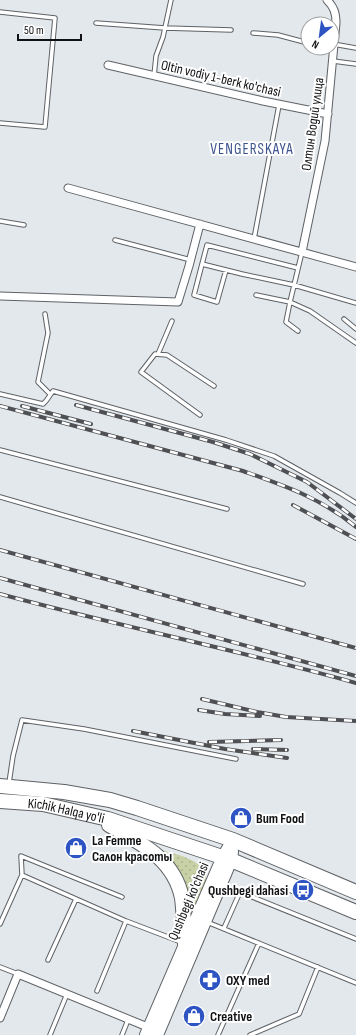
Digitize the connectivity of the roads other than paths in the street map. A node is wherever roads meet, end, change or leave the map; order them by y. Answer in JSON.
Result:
{"nodes":[{"id":1,"x":171,"y":0,"type":"edge"},
{"id":2,"x":327,"y":0,"type":"edge"},
{"id":3,"x":0,"y":12,"type":"edge"},
{"id":4,"x":335,"y":16,"type":"edge"},
{"id":5,"x":96,"y":24,"type":"dead end"},
{"id":6,"x":165,"y":28,"type":"junction"},
{"id":7,"x":231,"y":30,"type":"dead end"},
{"id":8,"x":253,"y":33,"type":"dead end"},
{"id":9,"x":300,"y":41,"type":"edge"},
{"id":10,"x":340,"y":45,"type":"edge"},
{"id":11,"x":356,"y":48,"type":"edge"},
{"id":12,"x":333,"y":56,"type":"edge"},
{"id":13,"x":333,"y":61,"type":"junction"},
{"id":14,"x":356,"y":64,"type":"edge"},
{"id":15,"x":108,"y":65,"type":"dead end"},
{"id":16,"x":154,"y":76,"type":"junction"},
{"id":17,"x":278,"y":104,"type":"junction"},
{"id":18,"x":328,"y":114,"type":"junction"},
{"id":19,"x":0,"y":123,"type":"edge"},
{"id":20,"x":68,"y":188,"type":"dead end"},
{"id":21,"x":0,"y":221,"type":"edge"},
{"id":22,"x":200,"y":224,"type":"junction"},
{"id":23,"x":24,"y":225,"type":"dead end"},
{"id":24,"x":254,"y":239,"type":"junction"},
{"id":25,"x":115,"y":240,"type":"dead end"},
{"id":26,"x":302,"y":252,"type":"junction"},
{"id":27,"x":191,"y":260,"type":"junction"},
{"id":28,"x":202,"y":264,"type":"junction"},
{"id":29,"x":356,"y":267,"type":"edge"},
{"id":30,"x":298,"y":268,"type":"junction"},
{"id":31,"x":226,"y":270,"type":"junction"},
{"id":32,"x":294,"y":285,"type":"junction"},
{"id":33,"x":256,"y":295,"type":"dead end"},
{"id":34,"x":0,"y":296,"type":"edge"},
{"id":35,"x":290,"y":302,"type":"junction"},
{"id":36,"x":356,"y":303,"type":"edge"},
{"id":37,"x":45,"y":314,"type":"dead end"},
{"id":38,"x":344,"y":319,"type":"dead end"},
{"id":39,"x":172,"y":321,"type":"dead end"},
{"id":40,"x":356,"y":329,"type":"edge"},
{"id":41,"x":298,"y":331,"type":"dead end"},
{"id":42,"x":356,"y":343,"type":"edge"},
{"id":43,"x":158,"y":354,"type":"junction"},
{"id":44,"x":214,"y":386,"type":"dead end"},
{"id":45,"x":0,"y":394,"type":"edge"},
{"id":46,"x":50,"y":394,"type":"junction"},
{"id":47,"x":200,"y":415,"type":"dead end"},
{"id":48,"x":0,"y":450,"type":"edge"},
{"id":49,"x":0,"y":497,"type":"edge"},
{"id":50,"x":356,"y":503,"type":"edge"},
{"id":51,"x":227,"y":509,"type":"dead end"},
{"id":52,"x":303,"y":584,"type":"dead end"},
{"id":53,"x":236,"y":759,"type":"dead end"},
{"id":54,"x":4,"y":786,"type":"edge"},
{"id":55,"x":0,"y":801,"type":"edge"},
{"id":56,"x":86,"y":813,"type":"junction"},
{"id":57,"x":209,"y":831,"type":"junction"},
{"id":58,"x":239,"y":843,"type":"junction"},
{"id":59,"x":203,"y":850,"type":"junction"},
{"id":60,"x":231,"y":860,"type":"junction"},
{"id":61,"x":22,"y":875,"type":"junction"},
{"id":62,"x":356,"y":892,"type":"edge"},
{"id":63,"x":122,"y":897,"type":"dead end"},
{"id":64,"x":76,"y":899,"type":"junction"},
{"id":65,"x":356,"y":912,"type":"edge"},
{"id":66,"x":126,"y":921,"type":"junction"},
{"id":67,"x":205,"y":921,"type":"junction"},
{"id":68,"x":0,"y":924,"type":"edge"},
{"id":69,"x":224,"y":928,"type":"junction"},
{"id":70,"x":356,"y":939,"type":"edge"},
{"id":71,"x":259,"y":943,"type":"junction"},
{"id":72,"x":185,"y":944,"type":"junction"},
{"id":73,"x":48,"y":960,"type":"dead end"},
{"id":74,"x":0,"y":967,"type":"edge"},
{"id":75,"x":318,"y":967,"type":"junction"},
{"id":76,"x":18,"y":974,"type":"junction"},
{"id":77,"x":356,"y":983,"type":"edge"},
{"id":78,"x":97,"y":991,"type":"dead end"},
{"id":79,"x":67,"y":994,"type":"junction"},
{"id":80,"x":0,"y":1018,"type":"edge"},
{"id":81,"x":129,"y":1019,"type":"junction"},
{"id":82,"x":153,"y":1032,"type":"edge"},
{"id":83,"x":50,"y":1035,"type":"edge"},
{"id":84,"x":122,"y":1035,"type":"edge"},
{"id":85,"x":218,"y":1035,"type":"edge"},
{"id":86,"x":250,"y":1035,"type":"edge"}],
"edges":[{"from":1,"to":6,"type":"lane"},
{"from":2,"to":4,"type":"street","name":"Олтин Водий улица"},
{"from":3,"to":19,"type":"lane"},
{"from":5,"to":6,"type":"lane"},
{"from":6,"to":7,"type":"lane"},
{"from":6,"to":16,"type":"lane"},
{"from":8,"to":9,"type":"lane"},
{"from":10,"to":11,"type":"lane"},
{"from":12,"to":13,"type":"street","name":"Олтин Водий улица"},
{"from":13,"to":14,"type":"lane"},
{"from":13,"to":18,"type":"street","name":"Олтин Водий улица"},
{"from":15,"to":16,"type":"street","name":"Oltin vodiy 1-berk ko'chasi"},
{"from":16,"to":17,"type":"street","name":"Oltin vodiy 1-berk ko'chasi"},
{"from":17,"to":18,"type":"street","name":"Oltin vodiy 1-berk ko'chasi"},
{"from":17,"to":24,"type":"lane"},
{"from":18,"to":26,"type":"street","name":"Олтин Водий улица"},
{"from":20,"to":22,"type":"street"},
{"from":21,"to":23,"type":"lane"},
{"from":22,"to":24,"type":"street"},
{"from":22,"to":27,"type":"street"},
{"from":24,"to":26,"type":"street"},
{"from":25,"to":27,"type":"lane"},
{"from":26,"to":29,"type":"street"},
{"from":26,"to":30,"type":"lane"},
{"from":27,"to":34,"type":"street"},
{"from":28,"to":30,"type":"lane"},
{"from":28,"to":31,"type":"lane"},
{"from":28,"to":31,"type":"lane"},
{"from":30,"to":32,"type":"lane"},
{"from":31,"to":32,"type":"lane"},
{"from":32,"to":35,"type":"lane"},
{"from":32,"to":36,"type":"lane"},
{"from":33,"to":35,"type":"lane"},
{"from":35,"to":41,"type":"lane"},
{"from":35,"to":42,"type":"lane"},
{"from":37,"to":46,"type":"lane"},
{"from":38,"to":40,"type":"lane"},
{"from":39,"to":43,"type":"lane"},
{"from":43,"to":44,"type":"lane"},
{"from":43,"to":47,"type":"lane"},
{"from":45,"to":46,"type":"lane"},
{"from":46,"to":50,"type":"lane"},
{"from":48,"to":51,"type":"lane"},
{"from":49,"to":52,"type":"lane"},
{"from":53,"to":54,"type":"lane"},
{"from":54,"to":57,"type":"highway","name":"Kichik Halqa yo'li"},
{"from":55,"to":56,"type":"highway","name":"Kichik Halqa yo'li"},
{"from":56,"to":59,"type":"highway","name":"Kichik Halqa yo'li"},
{"from":56,"to":72,"type":"highway"},
{"from":57,"to":58,"type":"highway","name":"Kichik Halqa yo'li"},
{"from":57,"to":59,"type":"highway"},
{"from":58,"to":60,"type":"highway"},
{"from":58,"to":62,"type":"highway","name":"Kichik Halqa yo'li"},
{"from":59,"to":60,"type":"highway","name":"Kichik Halqa yo'li"},
{"from":60,"to":65,"type":"highway","name":"Kichik Halqa yo'li"},
{"from":60,"to":67,"type":"main road","name":"Qushbegi ko'chasi"},
{"from":60,"to":72,"type":"main road","name":"Qushbegi ko'chasi"},
{"from":61,"to":63,"type":"lane"},
{"from":61,"to":64,"type":"lane"},
{"from":61,"to":68,"type":"lane"},
{"from":64,"to":66,"type":"lane"},
{"from":64,"to":73,"type":"lane"},
{"from":66,"to":72,"type":"lane"},
{"from":66,"to":78,"type":"lane"},
{"from":67,"to":69,"type":"lane"},
{"from":67,"to":82,"type":"main road","name":"Qushbegi ko'chasi"},
{"from":69,"to":70,"type":"lane"},
{"from":69,"to":71,"type":"lane"},
{"from":71,"to":75,"type":"lane"},
{"from":71,"to":85,"type":"lane"},
{"from":72,"to":82,"type":"main road","name":"Qushbegi ko'chasi"},
{"from":74,"to":76,"type":"lane"},
{"from":75,"to":77,"type":"lane"},
{"from":75,"to":86,"type":"lane"},
{"from":76,"to":79,"type":"street"},
{"from":76,"to":80,"type":"street"},
{"from":79,"to":81,"type":"street"},
{"from":79,"to":83,"type":"lane"},
{"from":81,"to":82,"type":"street"},
{"from":81,"to":84,"type":"lane"}]}
